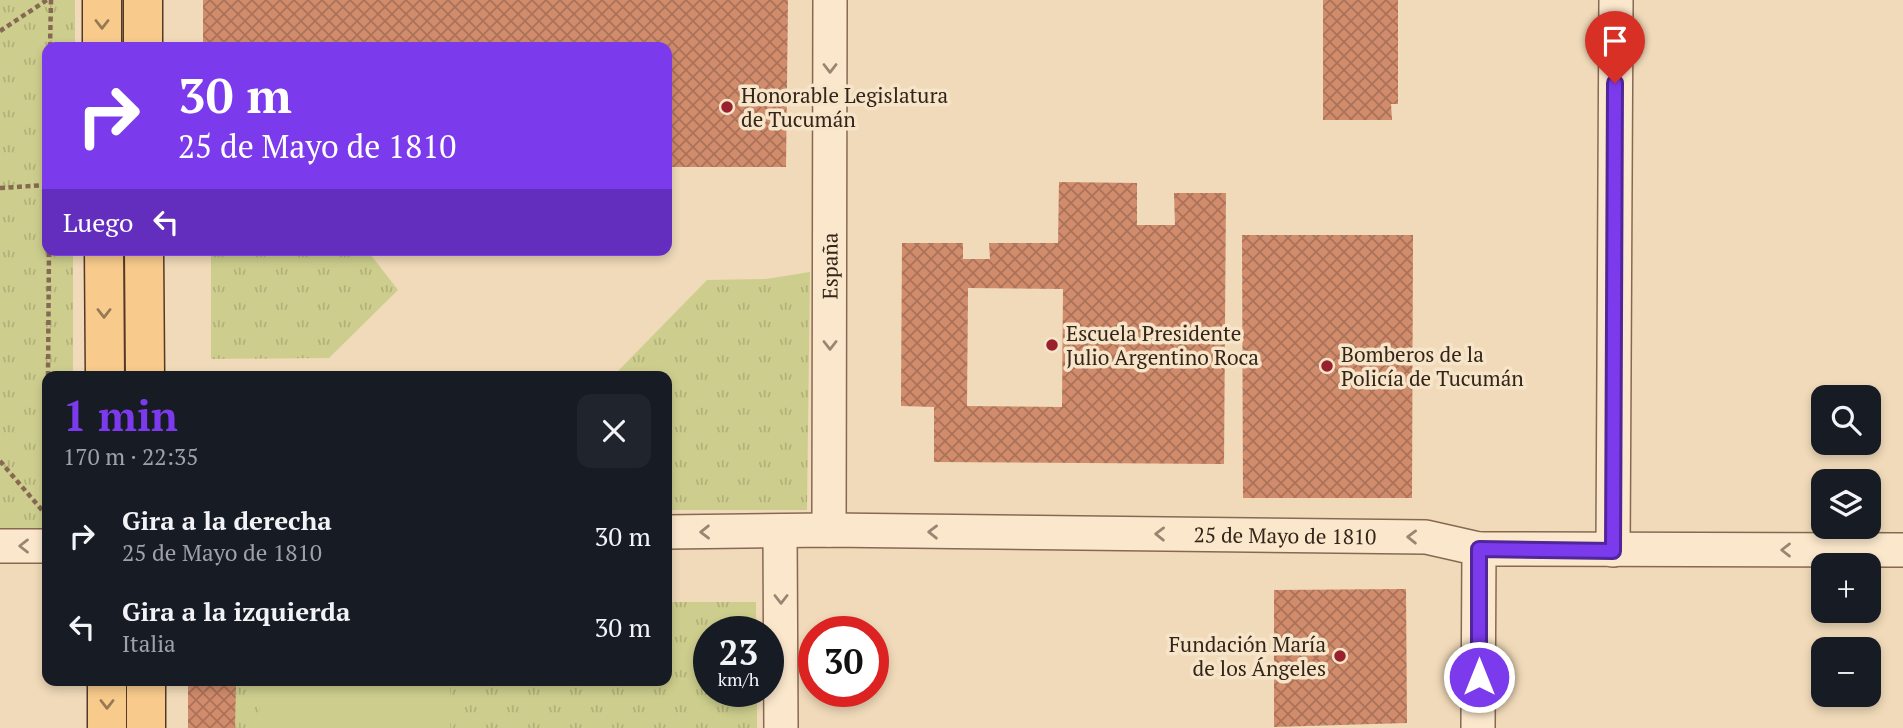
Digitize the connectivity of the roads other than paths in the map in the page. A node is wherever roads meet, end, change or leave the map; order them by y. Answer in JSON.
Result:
{"nodes":[{"id":1,"x":102,"y":0,"type":"edge"},
{"id":2,"x":143,"y":0,"type":"edge"},
{"id":3,"x":830,"y":0,"type":"edge"},
{"id":4,"x":1616,"y":0,"type":"edge"},
{"id":5,"x":102,"y":42,"type":"edge"},
{"id":6,"x":143,"y":42,"type":"edge"},
{"id":7,"x":104,"y":256,"type":"edge"},
{"id":8,"x":144,"y":256,"type":"edge"},
{"id":9,"x":105,"y":371,"type":"edge"},
{"id":10,"x":145,"y":371,"type":"edge"},
{"id":11,"x":829,"y":530,"type":"junction"},
{"id":12,"x":780,"y":531,"type":"junction"},
{"id":13,"x":672,"y":532,"type":"edge"},
{"id":14,"x":0,"y":546,"type":"edge"},
{"id":15,"x":42,"y":546,"type":"edge"},
{"id":16,"x":1479,"y":549,"type":"junction"},
{"id":17,"x":1903,"y":550,"type":"edge"},
{"id":18,"x":1613,"y":551,"type":"junction"},
{"id":19,"x":107,"y":686,"type":"edge"},
{"id":20,"x":146,"y":686,"type":"edge"},
{"id":21,"x":107,"y":728,"type":"edge"},
{"id":22,"x":146,"y":728,"type":"edge"},
{"id":23,"x":781,"y":728,"type":"edge"},
{"id":24,"x":1478,"y":728,"type":"edge"}],
"edges":[{"from":1,"to":5,"type":"main road","one_way":true},
{"from":2,"to":6,"type":"main road"},
{"from":3,"to":11,"type":"street","name":"España","one_way":true},
{"from":4,"to":18,"type":"street"},
{"from":7,"to":9,"type":"main road","one_way":true},
{"from":8,"to":10,"type":"main road"},
{"from":11,"to":12,"type":"street","name":"25 de Mayo de 1810"},
{"from":16,"to":11,"type":"street","name":"25 de Mayo de 1810","one_way":true},
{"from":12,"to":13,"type":"street","name":"25 de Mayo de 1810","one_way":true},
{"from":12,"to":23,"type":"street","one_way":true},
{"from":15,"to":14,"type":"street","one_way":true},
{"from":16,"to":18,"type":"street","name":"25 de Mayo de 1810"},
{"from":16,"to":24,"type":"street"},
{"from":17,"to":18,"type":"street","name":"25 de Mayo de 1810","one_way":true},
{"from":19,"to":21,"type":"main road","one_way":true},
{"from":20,"to":22,"type":"main road"}]}
